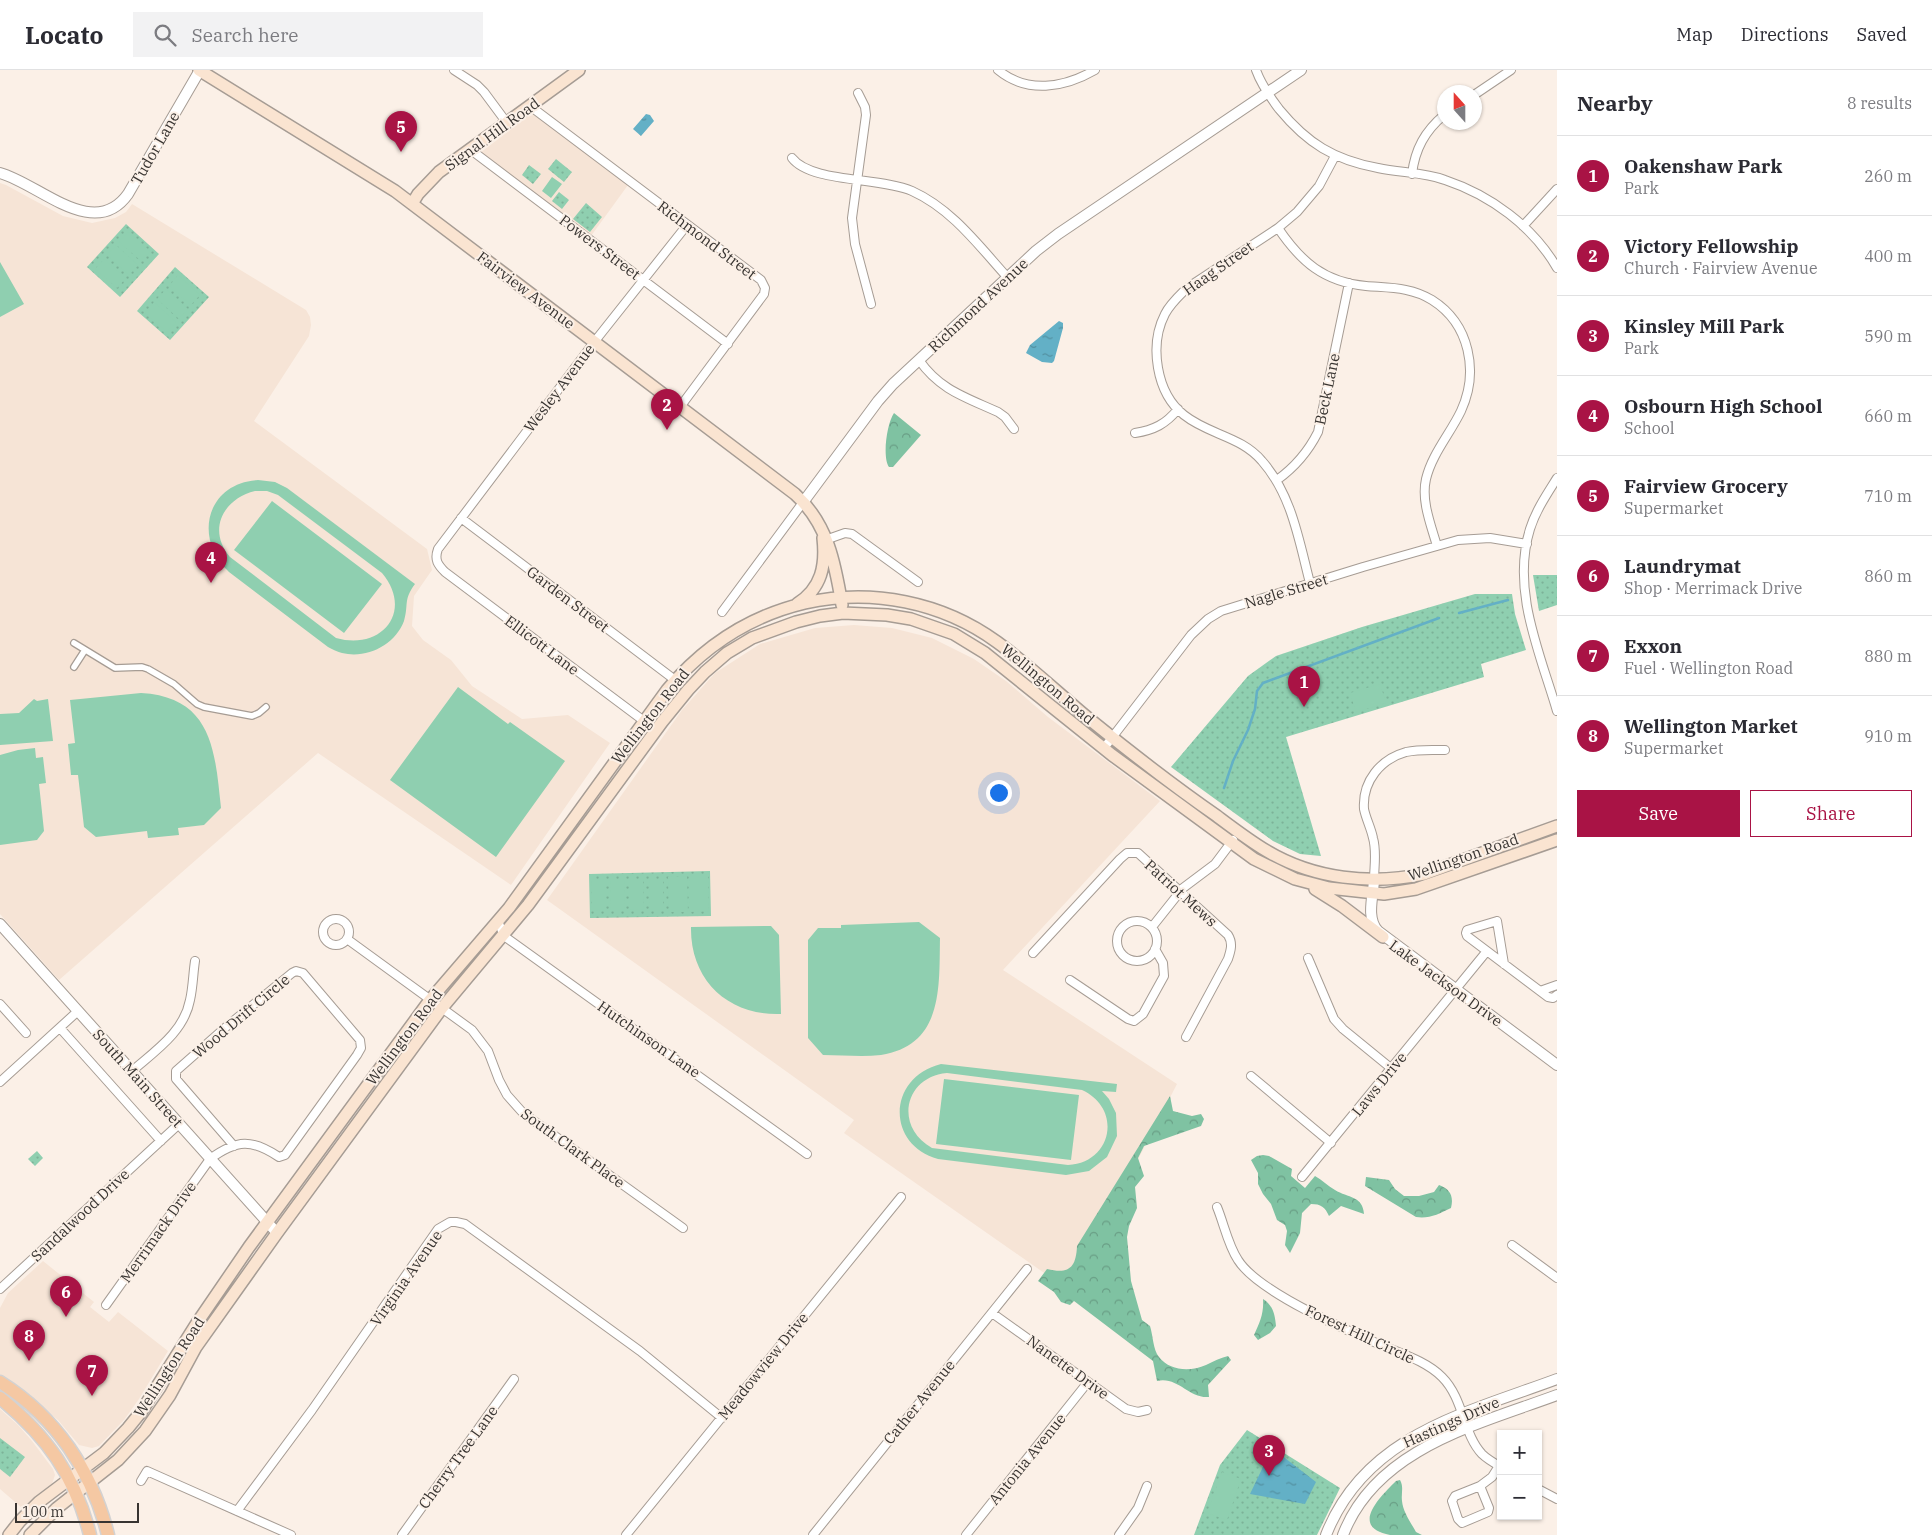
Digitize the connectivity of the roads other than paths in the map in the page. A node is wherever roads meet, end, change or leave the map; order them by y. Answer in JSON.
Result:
{"nodes":[{"id":1,"x":200,"y":70,"type":"edge"},
{"id":2,"x":454,"y":70,"type":"edge"},
{"id":3,"x":579,"y":70,"type":"edge"},
{"id":4,"x":998,"y":70,"type":"edge"},
{"id":5,"x":1095,"y":70,"type":"edge"},
{"id":6,"x":1256,"y":70,"type":"edge"},
{"id":7,"x":1302,"y":70,"type":"edge"},
{"id":8,"x":1512,"y":70,"type":"edge"},
{"id":9,"x":1482,"y":90,"type":"edge"},
{"id":10,"x":858,"y":93,"type":"dead end"},
{"id":11,"x":1267,"y":93,"type":"junction"},
{"id":12,"x":530,"y":106,"type":"junction"},
{"id":13,"x":1437,"y":122,"type":"edge"},
{"id":14,"x":507,"y":123,"type":"junction"},
{"id":15,"x":471,"y":150,"type":"junction"},
{"id":16,"x":1335,"y":156,"type":"junction"},
{"id":17,"x":792,"y":158,"type":"dead end"},
{"id":18,"x":0,"y":172,"type":"edge"},
{"id":19,"x":1412,"y":174,"type":"junction"},
{"id":20,"x":856,"y":180,"type":"junction"},
{"id":21,"x":1557,"y":189,"type":"edge"},
{"id":22,"x":412,"y":204,"type":"junction"},
{"id":23,"x":687,"y":225,"type":"junction"},
{"id":24,"x":1523,"y":226,"type":"junction"},
{"id":25,"x":1278,"y":228,"type":"junction"},
{"id":26,"x":1557,"y":268,"type":"edge"},
{"id":27,"x":1008,"y":278,"type":"junction"},
{"id":28,"x":644,"y":280,"type":"junction"},
{"id":29,"x":1348,"y":283,"type":"junction"},
{"id":30,"x":871,"y":304,"type":"dead end"},
{"id":31,"x":595,"y":342,"type":"junction"},
{"id":32,"x":728,"y":344,"type":"junction"},
{"id":33,"x":919,"y":360,"type":"junction"},
{"id":34,"x":680,"y":407,"type":"junction"},
{"id":35,"x":1178,"y":409,"type":"junction"},
{"id":36,"x":1014,"y":429,"type":"dead end"},
{"id":37,"x":1135,"y":433,"type":"dead end"},
{"id":38,"x":1557,"y":478,"type":"edge"},
{"id":39,"x":1277,"y":480,"type":"junction"},
{"id":40,"x":804,"y":501,"type":"junction"},
{"id":41,"x":461,"y":518,"type":"junction"},
{"id":42,"x":825,"y":534,"type":"junction"},
{"id":43,"x":1526,"y":544,"type":"junction"},
{"id":44,"x":1437,"y":546,"type":"junction"},
{"id":45,"x":436,"y":555,"type":"joint"},
{"id":46,"x":918,"y":582,"type":"dead end"},
{"id":47,"x":1310,"y":584,"type":"junction"},
{"id":48,"x":841,"y":598,"type":"junction"},
{"id":49,"x":792,"y":606,"type":"junction"},
{"id":50,"x":722,"y":612,"type":"dead end"},
{"id":51,"x":844,"y":613,"type":"junction"},
{"id":52,"x":74,"y":643,"type":"dead end"},
{"id":53,"x":85,"y":650,"type":"junction"},
{"id":54,"x":74,"y":667,"type":"dead end"},
{"id":55,"x":675,"y":680,"type":"junction"},
{"id":56,"x":266,"y":706,"type":"dead end"},
{"id":57,"x":1557,"y":711,"type":"edge"},
{"id":58,"x":644,"y":722,"type":"junction"},
{"id":59,"x":656,"y":730,"type":"junction"},
{"id":60,"x":1112,"y":738,"type":"junction"},
{"id":61,"x":1104,"y":748,"type":"junction"},
{"id":62,"x":1445,"y":750,"type":"dead end"},
{"id":63,"x":1557,"y":826,"type":"edge"},
{"id":64,"x":1239,"y":832,"type":"junction"},
{"id":65,"x":1557,"y":840,"type":"edge"},
{"id":66,"x":1231,"y":843,"type":"junction"},
{"id":67,"x":1299,"y":880,"type":"junction"},
{"id":68,"x":1374,"y":881,"type":"junction"},
{"id":69,"x":1180,"y":891,"type":"junction"},
{"id":70,"x":1373,"y":894,"type":"junction"},
{"id":71,"x":498,"y":920,"type":"junction"},
{"id":72,"x":0,"y":924,"type":"edge"},
{"id":73,"x":1152,"y":927,"type":"junction"},
{"id":74,"x":504,"y":936,"type":"junction"},
{"id":75,"x":1384,"y":937,"type":"junction"},
{"id":76,"x":347,"y":939,"type":"dead end"},
{"id":77,"x":1156,"y":949,"type":"junction"},
{"id":78,"x":1487,"y":951,"type":"junction"},
{"id":79,"x":1033,"y":953,"type":"dead end"},
{"id":80,"x":1308,"y":958,"type":"dead end"},
{"id":81,"x":195,"y":961,"type":"dead end"},
{"id":82,"x":1504,"y":964,"type":"junction"},
{"id":83,"x":1070,"y":980,"type":"dead end"},
{"id":84,"x":1557,"y":985,"type":"edge"},
{"id":85,"x":1455,"y":990,"type":"junction"},
{"id":86,"x":1540,"y":991,"type":"junction"},
{"id":87,"x":1557,"y":995,"type":"edge"},
{"id":88,"x":430,"y":1000,"type":"junction"},
{"id":89,"x":1,"y":1007,"type":"edge"},
{"id":90,"x":442,"y":1008,"type":"junction"},
{"id":91,"x":78,"y":1011,"type":"junction"},
{"id":92,"x":60,"y":1028,"type":"junction"},
{"id":93,"x":26,"y":1033,"type":"dead end"},
{"id":94,"x":1186,"y":1037,"type":"dead end"},
{"id":95,"x":1557,"y":1055,"type":"edge"},
{"id":96,"x":1545,"y":1056,"type":"junction"},
{"id":97,"x":1557,"y":1065,"type":"edge"},
{"id":98,"x":1392,"y":1069,"type":"junction"},
{"id":99,"x":132,"y":1071,"type":"junction"},
{"id":100,"x":1251,"y":1076,"type":"dead end"},
{"id":101,"x":0,"y":1082,"type":"edge"},
{"id":102,"x":179,"y":1124,"type":"junction"},
{"id":103,"x":161,"y":1141,"type":"junction"},
{"id":104,"x":1331,"y":1143,"type":"junction"},
{"id":105,"x":234,"y":1146,"type":"junction"},
{"id":106,"x":807,"y":1154,"type":"dead end"},
{"id":107,"x":210,"y":1159,"type":"junction"},
{"id":108,"x":1302,"y":1177,"type":"dead end"},
{"id":109,"x":901,"y":1197,"type":"dead end"},
{"id":110,"x":1217,"y":1207,"type":"dead end"},
{"id":111,"x":267,"y":1222,"type":"junction"},
{"id":112,"x":683,"y":1228,"type":"dead end"},
{"id":113,"x":277,"y":1233,"type":"junction"},
{"id":114,"x":1512,"y":1245,"type":"dead end"},
{"id":115,"x":1027,"y":1270,"type":"dead end"},
{"id":116,"x":1557,"y":1278,"type":"edge"},
{"id":117,"x":0,"y":1289,"type":"edge"},
{"id":118,"x":106,"y":1305,"type":"dead end"},
{"id":119,"x":992,"y":1313,"type":"junction"},
{"id":120,"x":514,"y":1378,"type":"dead end"},
{"id":121,"x":1557,"y":1379,"type":"edge"},
{"id":122,"x":0,"y":1382,"type":"edge"},
{"id":123,"x":1088,"y":1382,"type":"junction"},
{"id":124,"x":1557,"y":1396,"type":"edge"},
{"id":125,"x":0,"y":1398,"type":"edge"},
{"id":126,"x":1147,"y":1410,"type":"dead end"},
{"id":127,"x":1463,"y":1414,"type":"junction"},
{"id":128,"x":722,"y":1418,"type":"junction"},
{"id":129,"x":1469,"y":1428,"type":"junction"},
{"id":130,"x":1497,"y":1464,"type":"edge"},
{"id":131,"x":83,"y":1469,"type":"junction"},
{"id":132,"x":1497,"y":1470,"type":"edge"},
{"id":133,"x":70,"y":1478,"type":"junction"},
{"id":134,"x":141,"y":1481,"type":"dead end"},
{"id":135,"x":90,"y":1483,"type":"junction"},
{"id":136,"x":1147,"y":1486,"type":"dead end"},
{"id":137,"x":1480,"y":1486,"type":"junction"},
{"id":138,"x":1542,"y":1491,"type":"edge"},
{"id":139,"x":76,"y":1494,"type":"junction"},
{"id":140,"x":1557,"y":1500,"type":"edge"},
{"id":141,"x":237,"y":1511,"type":"junction"},
{"id":142,"x":9,"y":1535,"type":"edge"},
{"id":143,"x":30,"y":1535,"type":"edge"},
{"id":144,"x":90,"y":1535,"type":"edge"},
{"id":145,"x":108,"y":1535,"type":"edge"},
{"id":146,"x":291,"y":1535,"type":"edge"},
{"id":147,"x":402,"y":1535,"type":"edge"},
{"id":148,"x":626,"y":1535,"type":"edge"},
{"id":149,"x":813,"y":1535,"type":"edge"},
{"id":150,"x":966,"y":1535,"type":"edge"},
{"id":151,"x":1119,"y":1535,"type":"edge"},
{"id":152,"x":1326,"y":1535,"type":"edge"},
{"id":153,"x":1343,"y":1535,"type":"edge"}],
"edges":[{"from":1,"to":18,"type":"street","name":"Tudor Lane"},
{"from":1,"to":22,"type":"main road","name":"Fairview Avenue"},
{"from":2,"to":14,"type":"street"},
{"from":3,"to":12,"type":"main road","name":"Signal Hill Road"},
{"from":4,"to":5,"type":"street"},
{"from":6,"to":11,"type":"street"},
{"from":7,"to":11,"type":"street","name":"Richmond Avenue"},
{"from":8,"to":9,"type":"street"},
{"from":10,"to":20,"type":"street"},
{"from":11,"to":16,"type":"street"},
{"from":11,"to":27,"type":"street","name":"Richmond Avenue"},
{"from":12,"to":14,"type":"main road","name":"Signal Hill Road"},
{"from":12,"to":23,"type":"street","name":"Richmond Street"},
{"from":13,"to":19,"type":"street"},
{"from":14,"to":15,"type":"main road","name":"Signal Hill Road"},
{"from":15,"to":22,"type":"main road","name":"Signal Hill Road"},
{"from":15,"to":28,"type":"street","name":"Powers Street"},
{"from":16,"to":19,"type":"street"},
{"from":16,"to":25,"type":"street","name":"Haag Street"},
{"from":17,"to":20,"type":"street"},
{"from":19,"to":24,"type":"street"},
{"from":20,"to":27,"type":"street"},
{"from":20,"to":30,"type":"street"},
{"from":21,"to":24,"type":"street"},
{"from":22,"to":31,"type":"main road","name":"Fairview Avenue"},
{"from":23,"to":28,"type":"street","name":"Wesley Avenue"},
{"from":23,"to":32,"type":"street","name":"Richmond Street"},
{"from":24,"to":26,"type":"street"},
{"from":25,"to":29,"type":"street"},
{"from":25,"to":35,"type":"street","name":"Haag Street"},
{"from":27,"to":33,"type":"street","name":"Richmond Avenue"},
{"from":28,"to":31,"type":"street","name":"Wesley Avenue"},
{"from":28,"to":32,"type":"street","name":"Powers Street"},
{"from":29,"to":39,"type":"street","name":"Beck Lane"},
{"from":29,"to":44,"type":"street"},
{"from":31,"to":34,"type":"main road","name":"Fairview Avenue"},
{"from":31,"to":41,"type":"street","name":"Wesley Avenue"},
{"from":32,"to":34,"type":"street","name":"Richmond Street"},
{"from":33,"to":36,"type":"street"},
{"from":33,"to":40,"type":"street","name":"Richmond Avenue"},
{"from":34,"to":40,"type":"main road","name":"Fairview Avenue"},
{"from":35,"to":37,"type":"street"},
{"from":35,"to":39,"type":"street","name":"Haag Street"},
{"from":38,"to":43,"type":"street"},
{"from":39,"to":47,"type":"street","name":"Haag Street"},
{"from":40,"to":42,"type":"main road","name":"Fairview Avenue"},
{"from":40,"to":50,"type":"street","name":"Richmond Avenue"},
{"from":41,"to":45,"type":"street","name":"Wesley Avenue"},
{"from":41,"to":55,"type":"street","name":"Garden Street"},
{"from":42,"to":46,"type":"street"},
{"from":42,"to":48,"type":"main road","name":"Fairview Avenue"},
{"from":42,"to":49,"type":"main road"},
{"from":43,"to":44,"type":"street","name":"Nagle Street"},
{"from":43,"to":57,"type":"street"},
{"from":44,"to":47,"type":"street","name":"Nagle Street"},
{"from":45,"to":58,"type":"street","name":"Ellicott Lane"},
{"from":47,"to":60,"type":"street","name":"Nagle Street"},
{"from":48,"to":49,"type":"main road","name":"Wellington Road"},
{"from":48,"to":51,"type":"main road","name":"Fairview Avenue"},
{"from":48,"to":60,"type":"main road","name":"Wellington Road"},
{"from":49,"to":55,"type":"main road","name":"Wellington Road"},
{"from":51,"to":59,"type":"main road","name":"Wellington Road"},
{"from":51,"to":61,"type":"main road","name":"Wellington Road"},
{"from":52,"to":53,"type":"street"},
{"from":53,"to":54,"type":"street"},
{"from":53,"to":56,"type":"street"},
{"from":55,"to":58,"type":"main road","name":"Wellington Road"},
{"from":58,"to":59,"type":"street","name":"Ellicott Lane"},
{"from":58,"to":71,"type":"main road","name":"Wellington Road"},
{"from":59,"to":74,"type":"main road","name":"Wellington Road"},
{"from":60,"to":61,"type":"street","name":"Nagle Street"},
{"from":60,"to":64,"type":"main road","name":"Wellington Road"},
{"from":61,"to":66,"type":"main road","name":"Wellington Road"},
{"from":62,"to":68,"type":"street"},
{"from":63,"to":68,"type":"main road","name":"Wellington Road"},
{"from":64,"to":66,"type":"street"},
{"from":64,"to":68,"type":"main road","name":"Wellington Road"},
{"from":65,"to":70,"type":"main road","name":"Wellington Road"},
{"from":66,"to":67,"type":"main road","name":"Wellington Road"},
{"from":66,"to":69,"type":"street"},
{"from":67,"to":70,"type":"main road","name":"Wellington Road"},
{"from":67,"to":75,"type":"main road"},
{"from":68,"to":70,"type":"street","name":"Lake Jackson Drive"},
{"from":69,"to":73,"type":"street"},
{"from":69,"to":79,"type":"street","name":"Patriot Mews"},
{"from":69,"to":94,"type":"street","name":"Patriot Mews"},
{"from":70,"to":75,"type":"street","name":"Lake Jackson Drive"},
{"from":71,"to":74,"type":"street"},
{"from":71,"to":88,"type":"main road","name":"Wellington Road"},
{"from":72,"to":91,"type":"street","name":"South Main Street"},
{"from":73,"to":77,"type":"street"},
{"from":73,"to":77,"type":"street"},
{"from":74,"to":90,"type":"main road","name":"Wellington Road"},
{"from":74,"to":106,"type":"street","name":"Hutchinson Lane"},
{"from":75,"to":85,"type":"street","name":"Lake Jackson Drive"},
{"from":76,"to":88,"type":"street","name":"South Clark Place"},
{"from":77,"to":83,"type":"street"},
{"from":78,"to":82,"type":"street"},
{"from":78,"to":82,"type":"street"},
{"from":78,"to":85,"type":"street","name":"Laws Drive"},
{"from":80,"to":98,"type":"street"},
{"from":81,"to":99,"type":"street"},
{"from":82,"to":86,"type":"street"},
{"from":84,"to":86,"type":"street"},
{"from":85,"to":96,"type":"street","name":"Lake Jackson Drive"},
{"from":85,"to":98,"type":"street","name":"Laws Drive"},
{"from":86,"to":87,"type":"street"},
{"from":88,"to":90,"type":"street","name":"South Clark Place"},
{"from":88,"to":111,"type":"main road","name":"Wellington Road"},
{"from":89,"to":93,"type":"street"},
{"from":90,"to":112,"type":"street","name":"South Clark Place"},
{"from":90,"to":113,"type":"main road","name":"Wellington Road"},
{"from":91,"to":92,"type":"street"},
{"from":91,"to":99,"type":"street","name":"South Main Street"},
{"from":92,"to":101,"type":"street"},
{"from":92,"to":103,"type":"street"},
{"from":95,"to":96,"type":"street"},
{"from":96,"to":97,"type":"street","name":"Lake Jackson Drive"},
{"from":98,"to":104,"type":"street","name":"Laws Drive"},
{"from":99,"to":102,"type":"street","name":"South Main Street"},
{"from":100,"to":104,"type":"street"},
{"from":102,"to":103,"type":"street","name":"Sandalwood Drive"},
{"from":102,"to":107,"type":"street","name":"South Main Street"},
{"from":103,"to":117,"type":"street","name":"Sandalwood Drive"},
{"from":104,"to":108,"type":"street","name":"Laws Drive"},
{"from":105,"to":105,"type":"street","name":"Wood Drift Circle"},
{"from":105,"to":107,"type":"street","name":"Wood Drift Circle"},
{"from":107,"to":111,"type":"street","name":"South Main Street"},
{"from":107,"to":118,"type":"street","name":"Merrimack Drive"},
{"from":109,"to":128,"type":"street","name":"Meadowview Drive"},
{"from":110,"to":127,"type":"street","name":"Forest Hill Circle"},
{"from":111,"to":113,"type":"street","name":"South Main Street"},
{"from":111,"to":131,"type":"main road","name":"Wellington Road"},
{"from":113,"to":135,"type":"main road","name":"Wellington Road"},
{"from":114,"to":116,"type":"street"},
{"from":115,"to":119,"type":"street","name":"Cather Avenue"},
{"from":119,"to":123,"type":"street","name":"Nanette Drive"},
{"from":119,"to":149,"type":"street","name":"Cather Avenue"},
{"from":120,"to":147,"type":"street","name":"Cherry Tree Lane"},
{"from":121,"to":127,"type":"street","name":"Hastings Drive"},
{"from":122,"to":131,"type":"main road"},
{"from":123,"to":126,"type":"street","name":"Nanette Drive"},
{"from":123,"to":150,"type":"street","name":"Antonia Avenue"},
{"from":124,"to":129,"type":"street","name":"Hastings Drive"},
{"from":125,"to":133,"type":"main road"},
{"from":127,"to":129,"type":"street","name":"Forest Hill Circle"},
{"from":127,"to":152,"type":"street","name":"Hastings Drive"},
{"from":128,"to":141,"type":"street","name":"Virginia Avenue"},
{"from":128,"to":148,"type":"street","name":"Meadowview Drive"},
{"from":129,"to":130,"type":"street","name":"Forest Hill Circle"},
{"from":129,"to":153,"type":"street","name":"Hastings Drive"},
{"from":131,"to":133,"type":"main road","name":"Wellington Road"},
{"from":131,"to":135,"type":"main road"},
{"from":132,"to":137,"type":"street"},
{"from":133,"to":139,"type":"main road"},
{"from":133,"to":142,"type":"main road","name":"Wellington Road"},
{"from":134,"to":141,"type":"street"},
{"from":135,"to":139,"type":"main road","name":"Wellington Road"},
{"from":135,"to":145,"type":"main road"},
{"from":136,"to":151,"type":"street"},
{"from":137,"to":137,"type":"street"},
{"from":138,"to":140,"type":"street"},
{"from":139,"to":143,"type":"main road","name":"Wellington Road"},
{"from":139,"to":144,"type":"main road"},
{"from":141,"to":146,"type":"street"}]}
